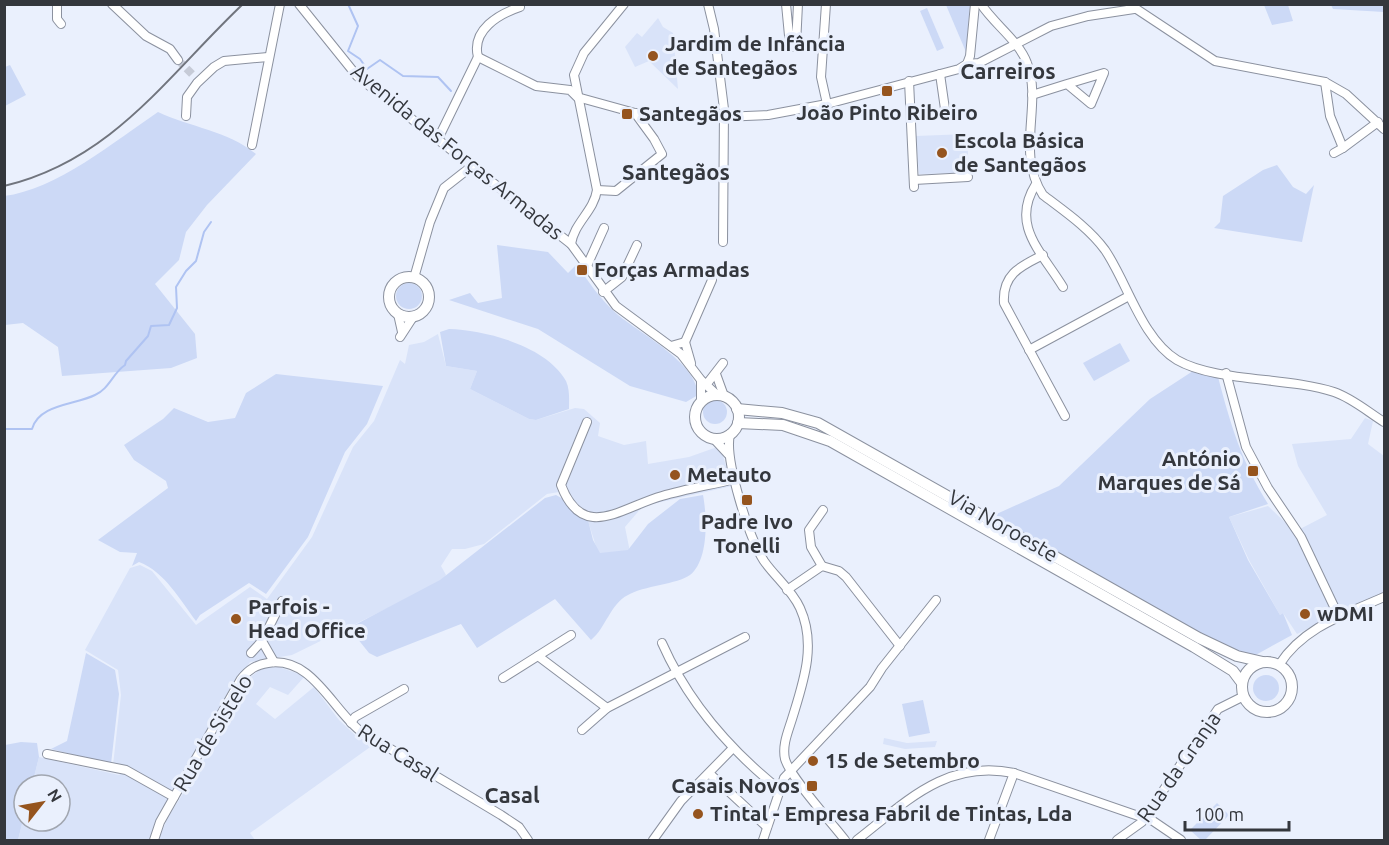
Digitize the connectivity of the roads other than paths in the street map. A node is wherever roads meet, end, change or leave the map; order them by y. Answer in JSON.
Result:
{"nodes":[{"id":1,"x":57,"y":4,"type":"edge"},
{"id":2,"x":112,"y":4,"type":"edge"},
{"id":3,"x":280,"y":4,"type":"edge"},
{"id":4,"x":298,"y":4,"type":"edge"},
{"id":5,"x":624,"y":4,"type":"edge"},
{"id":6,"x":708,"y":4,"type":"edge"},
{"id":7,"x":786,"y":4,"type":"edge"},
{"id":8,"x":798,"y":4,"type":"edge"},
{"id":9,"x":826,"y":4,"type":"edge"},
{"id":10,"x":975,"y":4,"type":"edge"},
{"id":11,"x":981,"y":4,"type":"edge"},
{"id":12,"x":520,"y":7,"type":"dead end"},
{"id":13,"x":1132,"y":7,"type":"edge"},
{"id":14,"x":61,"y":24,"type":"dead end"},
{"id":15,"x":1013,"y":43,"type":"junction"},
{"id":16,"x":268,"y":57,"type":"junction"},
{"id":17,"x":478,"y":57,"type":"junction"},
{"id":18,"x":178,"y":60,"type":"tunnel mouth"},
{"id":19,"x":967,"y":64,"type":"junction"},
{"id":20,"x":940,"y":74,"type":"junction"},
{"id":21,"x":909,"y":81,"type":"junction"},
{"id":22,"x":1325,"y":82,"type":"junction"},
{"id":23,"x":1067,"y":84,"type":"junction"},
{"id":24,"x":1032,"y":96,"type":"junction"},
{"id":25,"x":577,"y":97,"type":"junction"},
{"id":26,"x":827,"y":104,"type":"junction"},
{"id":27,"x":635,"y":113,"type":"junction"},
{"id":28,"x":186,"y":116,"type":"dead end"},
{"id":29,"x":724,"y":116,"type":"junction"},
{"id":30,"x":946,"y":116,"type":"dead end"},
{"id":31,"x":1381,"y":125,"type":"edge"},
{"id":32,"x":438,"y":139,"type":"junction"},
{"id":33,"x":252,"y":145,"type":"dead end"},
{"id":34,"x":1343,"y":148,"type":"junction"},
{"id":35,"x":1334,"y":153,"type":"dead end"},
{"id":36,"x":472,"y":166,"type":"junction"},
{"id":37,"x":968,"y":177,"type":"dead end"},
{"id":38,"x":1036,"y":184,"type":"junction"},
{"id":39,"x":597,"y":190,"type":"junction"},
{"id":40,"x":604,"y":228,"type":"dead end"},
{"id":41,"x":723,"y":242,"type":"dead end"},
{"id":42,"x":572,"y":244,"type":"junction"},
{"id":43,"x":637,"y":246,"type":"dead end"},
{"id":44,"x":1043,"y":255,"type":"junction"},
{"id":45,"x":586,"y":268,"type":"junction"},
{"id":46,"x":414,"y":278,"type":"junction"},
{"id":47,"x":712,"y":280,"type":"dead end"},
{"id":48,"x":1063,"y":287,"type":"dead end"},
{"id":49,"x":603,"y":292,"type":"junction"},
{"id":50,"x":1129,"y":296,"type":"junction"},
{"id":51,"x":398,"y":314,"type":"junction"},
{"id":52,"x":413,"y":317,"type":"junction"},
{"id":53,"x":685,"y":342,"type":"junction"},
{"id":54,"x":670,"y":346,"type":"junction"},
{"id":55,"x":1029,"y":350,"type":"junction"},
{"id":56,"x":723,"y":363,"type":"dead end"},
{"id":57,"x":692,"y":366,"type":"junction"},
{"id":58,"x":716,"y":374,"type":"junction"},
{"id":59,"x":1226,"y":374,"type":"junction"},
{"id":60,"x":703,"y":383,"type":"junction"},
{"id":61,"x":720,"y":395,"type":"junction"},
{"id":62,"x":701,"y":400,"type":"junction"},
{"id":63,"x":738,"y":409,"type":"junction"},
{"id":64,"x":1065,"y":416,"type":"dead end"},
{"id":65,"x":587,"y":422,"type":"dead end"},
{"id":66,"x":1384,"y":422,"type":"edge"},
{"id":67,"x":738,"y":423,"type":"junction"},
{"id":68,"x":730,"y":434,"type":"junction"},
{"id":69,"x":714,"y":439,"type":"junction"},
{"id":70,"x":729,"y":455,"type":"junction"},
{"id":71,"x":735,"y":479,"type":"junction"},
{"id":72,"x":823,"y":510,"type":"dead end"},
{"id":73,"x":822,"y":566,"type":"junction"},
{"id":74,"x":787,"y":590,"type":"junction"},
{"id":75,"x":1384,"y":597,"type":"edge"},
{"id":76,"x":936,"y":600,"type":"dead end"},
{"id":77,"x":282,"y":601,"type":"dead end"},
{"id":78,"x":1339,"y":617,"type":"junction"},
{"id":79,"x":571,"y":635,"type":"dead end"},
{"id":80,"x":745,"y":637,"type":"dead end"},
{"id":81,"x":262,"y":641,"type":"junction"},
{"id":82,"x":662,"y":643,"type":"dead end"},
{"id":83,"x":900,"y":646,"type":"junction"},
{"id":84,"x":251,"y":653,"type":"dead end"},
{"id":85,"x":538,"y":656,"type":"junction"},
{"id":86,"x":274,"y":662,"type":"junction"},
{"id":87,"x":1263,"y":662,"type":"junction"},
{"id":88,"x":1279,"y":664,"type":"junction"},
{"id":89,"x":676,"y":674,"type":"junction"},
{"id":90,"x":503,"y":678,"type":"dead end"},
{"id":91,"x":1242,"y":683,"type":"junction"},
{"id":92,"x":404,"y":689,"type":"dead end"},
{"id":93,"x":1244,"y":696,"type":"junction"},
{"id":94,"x":607,"y":708,"type":"junction"},
{"id":95,"x":351,"y":723,"type":"junction"},
{"id":96,"x":582,"y":730,"type":"dead end"},
{"id":97,"x":734,"y":748,"type":"junction"},
{"id":98,"x":47,"y":754,"type":"dead end"},
{"id":99,"x":791,"y":770,"type":"junction"},
{"id":100,"x":1014,"y":773,"type":"junction"},
{"id":101,"x":710,"y":774,"type":"junction"},
{"id":102,"x":780,"y":790,"type":"junction"},
{"id":103,"x":174,"y":797,"type":"junction"},
{"id":104,"x":1145,"y":818,"type":"junction"},
{"id":105,"x":767,"y":827,"type":"junction"},
{"id":106,"x":154,"y":840,"type":"edge"},
{"id":107,"x":528,"y":840,"type":"edge"},
{"id":108,"x":653,"y":840,"type":"edge"},
{"id":109,"x":764,"y":840,"type":"edge"},
{"id":110,"x":845,"y":840,"type":"edge"},
{"id":111,"x":857,"y":840,"type":"edge"},
{"id":112,"x":989,"y":840,"type":"edge"},
{"id":113,"x":1117,"y":840,"type":"edge"},
{"id":114,"x":1180,"y":840,"type":"edge"}],
"edges":[{"from":1,"to":14,"type":"street"},
{"from":2,"to":18,"type":"street"},
{"from":3,"to":16,"type":"street"},
{"from":4,"to":32,"type":"street","name":"Avenida das Forças Armadas"},
{"from":5,"to":25,"type":"street"},
{"from":6,"to":29,"type":"street"},
{"from":7,"to":8,"type":"street"},
{"from":9,"to":26,"type":"street"},
{"from":10,"to":19,"type":"street"},
{"from":11,"to":15,"type":"street"},
{"from":12,"to":17,"type":"street"},
{"from":13,"to":15,"type":"street"},
{"from":13,"to":22,"type":"street"},
{"from":15,"to":19,"type":"street"},
{"from":15,"to":24,"type":"street"},
{"from":16,"to":28,"type":"street"},
{"from":16,"to":33,"type":"street"},
{"from":17,"to":25,"type":"street"},
{"from":17,"to":32,"type":"street"},
{"from":19,"to":20,"type":"street"},
{"from":20,"to":21,"type":"street"},
{"from":20,"to":30,"type":"street"},
{"from":21,"to":26,"type":"street"},
{"from":21,"to":37,"type":"street"},
{"from":22,"to":31,"type":"street"},
{"from":22,"to":34,"type":"street"},
{"from":23,"to":23,"type":"street"},
{"from":23,"to":24,"type":"street"},
{"from":24,"to":38,"type":"street"},
{"from":25,"to":27,"type":"street"},
{"from":25,"to":39,"type":"street"},
{"from":26,"to":29,"type":"street"},
{"from":27,"to":29,"type":"street"},
{"from":27,"to":39,"type":"street"},
{"from":29,"to":41,"type":"street"},
{"from":31,"to":34,"type":"street"},
{"from":32,"to":36,"type":"street","name":"Avenida das Forças Armadas"},
{"from":34,"to":35,"type":"street"},
{"from":36,"to":42,"type":"street","name":"Avenida das Forças Armadas"},
{"from":36,"to":46,"type":"street"},
{"from":38,"to":44,"type":"street"},
{"from":38,"to":50,"type":"street"},
{"from":39,"to":42,"type":"street"},
{"from":40,"to":45,"type":"street"},
{"from":42,"to":45,"type":"street"},
{"from":43,"to":49,"type":"street"},
{"from":44,"to":48,"type":"street"},
{"from":44,"to":55,"type":"street"},
{"from":45,"to":49,"type":"street"},
{"from":46,"to":51,"type":"main road"},
{"from":46,"to":52,"type":"main road"},
{"from":47,"to":53,"type":"street"},
{"from":49,"to":54,"type":"street"},
{"from":50,"to":55,"type":"street"},
{"from":50,"to":59,"type":"street"},
{"from":51,"to":52,"type":"main road"},
{"from":51,"to":52,"type":"street"},
{"from":53,"to":54,"type":"street"},
{"from":53,"to":57,"type":"street"},
{"from":54,"to":57,"type":"street"},
{"from":55,"to":64,"type":"street"},
{"from":56,"to":58,"type":"street"},
{"from":57,"to":60,"type":"street"},
{"from":58,"to":60,"type":"street"},
{"from":58,"to":61,"type":"street"},
{"from":59,"to":66,"type":"street"},
{"from":59,"to":78,"type":"street"},
{"from":60,"to":61,"type":"street"},
{"from":60,"to":62,"type":"street"},
{"from":61,"to":62,"type":"main road"},
{"from":61,"to":63,"type":"main road"},
{"from":62,"to":69,"type":"main road"},
{"from":63,"to":67,"type":"main road"},
{"from":63,"to":87,"type":"main road","name":"Via Noroeste"},
{"from":65,"to":71,"type":"street"},
{"from":67,"to":68,"type":"main road"},
{"from":67,"to":91,"type":"main road","name":"Via Noroeste"},
{"from":68,"to":69,"type":"main road"},
{"from":68,"to":70,"type":"street"},
{"from":69,"to":70,"type":"street"},
{"from":70,"to":71,"type":"street"},
{"from":71,"to":74,"type":"street"},
{"from":72,"to":73,"type":"street"},
{"from":73,"to":74,"type":"street"},
{"from":73,"to":83,"type":"street"},
{"from":74,"to":99,"type":"street"},
{"from":75,"to":78,"type":"street"},
{"from":76,"to":83,"type":"street"},
{"from":77,"to":81,"type":"street","name":"Rua de Sistelo"},
{"from":78,"to":88,"type":"street"},
{"from":79,"to":85,"type":"street"},
{"from":80,"to":89,"type":"street"},
{"from":81,"to":84,"type":"street","name":"Rua de Sistelo"},
{"from":81,"to":86,"type":"street","name":"Rua de Sistelo"},
{"from":82,"to":89,"type":"street"},
{"from":83,"to":99,"type":"street"},
{"from":85,"to":90,"type":"street"},
{"from":85,"to":94,"type":"street"},
{"from":86,"to":95,"type":"street","name":"Rua Casal"},
{"from":86,"to":103,"type":"street","name":"Rua de Sistelo"},
{"from":87,"to":88,"type":"main road"},
{"from":87,"to":91,"type":"main road"},
{"from":88,"to":93,"type":"main road"},
{"from":89,"to":94,"type":"street"},
{"from":89,"to":97,"type":"street"},
{"from":91,"to":93,"type":"main road"},
{"from":92,"to":95,"type":"street"},
{"from":93,"to":104,"type":"street","name":"Rua da Granja"},
{"from":94,"to":96,"type":"street"},
{"from":95,"to":107,"type":"street","name":"Rua Casal"},
{"from":97,"to":101,"type":"street"},
{"from":97,"to":102,"type":"street"},
{"from":98,"to":103,"type":"street"},
{"from":99,"to":102,"type":"street"},
{"from":99,"to":110,"type":"street"},
{"from":100,"to":104,"type":"street"},
{"from":100,"to":111,"type":"street"},
{"from":100,"to":112,"type":"street"},
{"from":101,"to":105,"type":"street"},
{"from":101,"to":108,"type":"street"},
{"from":102,"to":105,"type":"street"},
{"from":103,"to":106,"type":"street","name":"Rua de Sistelo"},
{"from":104,"to":113,"type":"street","name":"Rua da Granja"},
{"from":104,"to":114,"type":"street"},
{"from":105,"to":109,"type":"street"}]}
